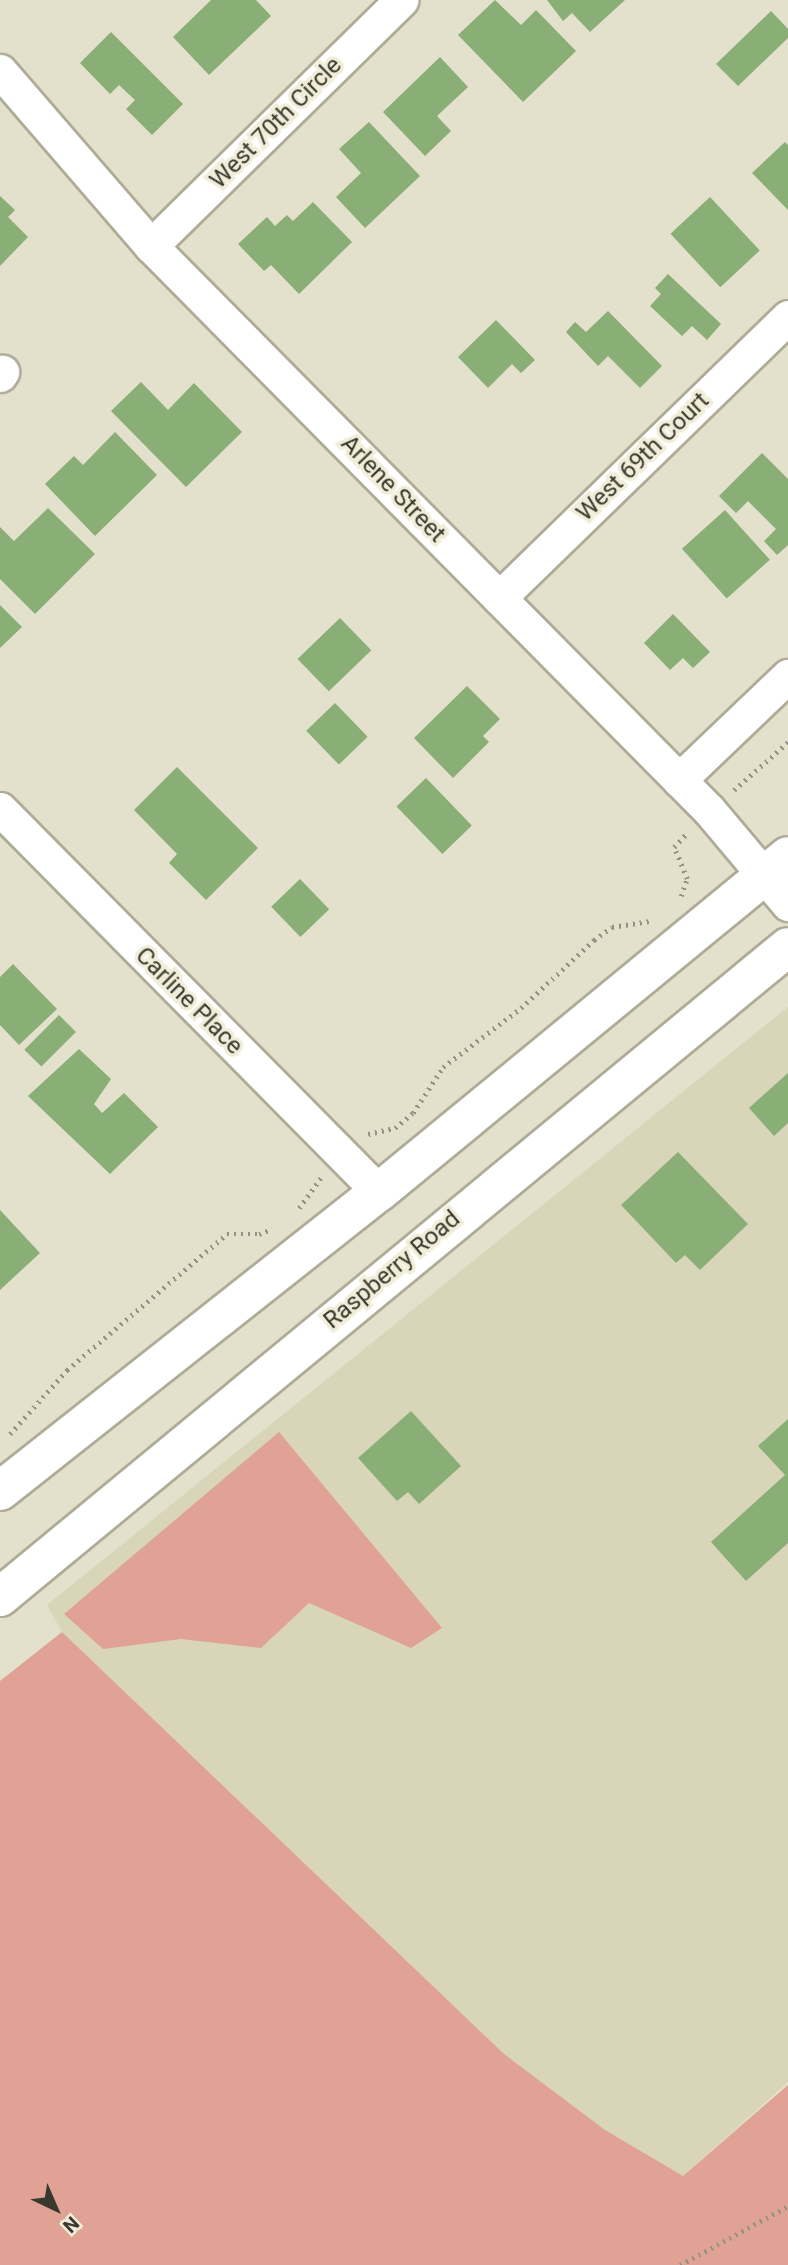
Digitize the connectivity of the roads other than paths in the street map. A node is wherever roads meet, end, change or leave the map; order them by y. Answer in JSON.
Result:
{"nodes":[{"id":1,"x":401,"y":0,"type":"edge"},
{"id":2,"x":0,"y":71,"type":"edge"},
{"id":3,"x":151,"y":246,"type":"junction"},
{"id":4,"x":788,"y":317,"type":"edge"},
{"id":5,"x":499,"y":598,"type":"junction"},
{"id":6,"x":788,"y":676,"type":"edge"},
{"id":7,"x":679,"y":780,"type":"junction"},
{"id":8,"x":0,"y":809,"type":"edge"},
{"id":9,"x":775,"y":866,"type":"edge"},
{"id":10,"x":788,"y":904,"type":"edge"},
{"id":11,"x":788,"y":947,"type":"edge"},
{"id":12,"x":379,"y":1192,"type":"junction"},
{"id":13,"x":0,"y":1491,"type":"edge"},
{"id":14,"x":0,"y":1597,"type":"edge"}],
"edges":[{"from":1,"to":3,"type":"street","name":"West 70th Circle"},
{"from":2,"to":3,"type":"street","name":"Arlene Street"},
{"from":3,"to":5,"type":"street","name":"Arlene Street"},
{"from":4,"to":5,"type":"street","name":"West 69th Court"},
{"from":5,"to":7,"type":"street","name":"Arlene Street"},
{"from":6,"to":7,"type":"street"},
{"from":7,"to":9,"type":"street","name":"Arlene Street"},
{"from":8,"to":12,"type":"street","name":"Carline Place"},
{"from":9,"to":10,"type":"street","name":"Arlene Street"},
{"from":9,"to":12,"type":"main road"},
{"from":11,"to":14,"type":"main road","name":"Raspberry Road"},
{"from":12,"to":13,"type":"main road"}]}
